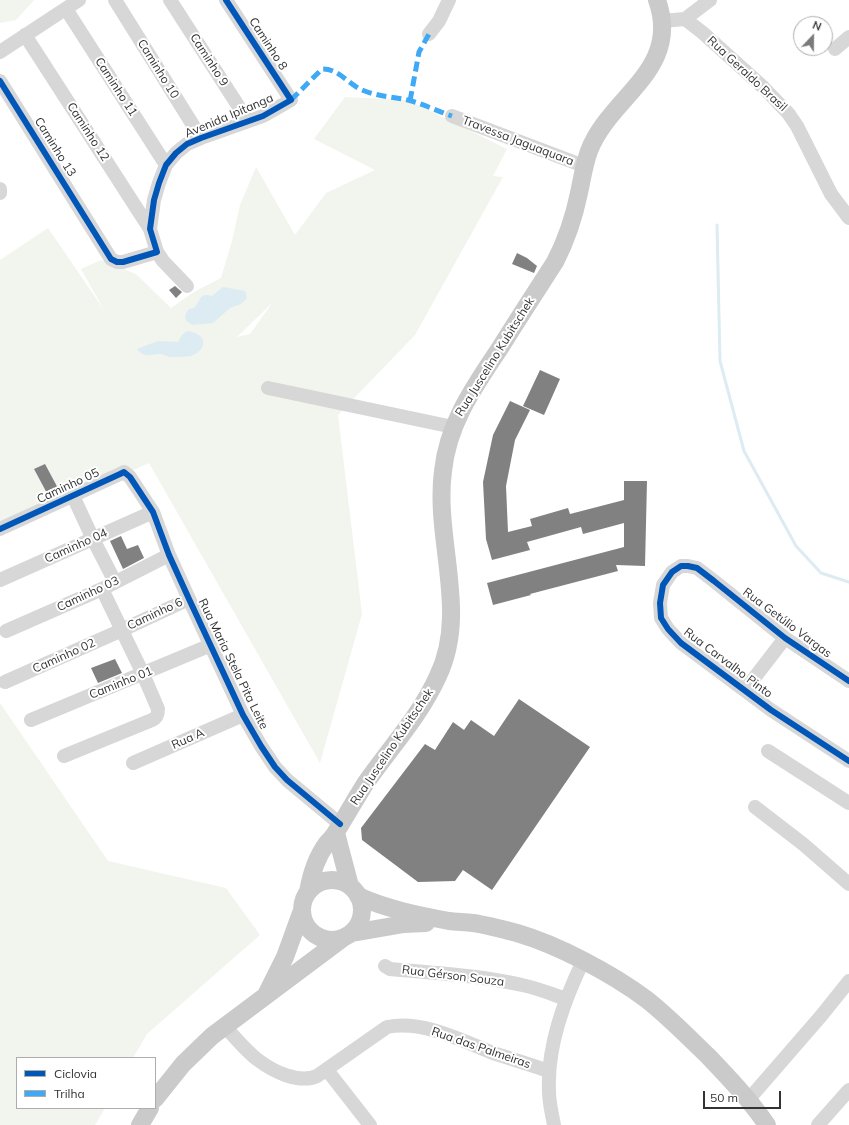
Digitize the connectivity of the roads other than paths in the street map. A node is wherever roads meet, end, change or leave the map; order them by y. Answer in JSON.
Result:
{"nodes":[{"id":1,"x":79,"y":0,"type":"edge"},
{"id":2,"x":115,"y":0,"type":"edge"},
{"id":3,"x":170,"y":0,"type":"edge"},
{"id":4,"x":226,"y":0,"type":"edge"},
{"id":5,"x":449,"y":0,"type":"edge"},
{"id":6,"x":657,"y":0,"type":"edge"},
{"id":7,"x":710,"y":0,"type":"edge"},
{"id":8,"x":66,"y":9,"type":"junction"},
{"id":9,"x":685,"y":19,"type":"junction"},
{"id":10,"x":662,"y":22,"type":"junction"},
{"id":11,"x":429,"y":34,"type":"dead end"},
{"id":12,"x":26,"y":35,"type":"junction"},
{"id":13,"x":849,"y":37,"type":"edge"},
{"id":14,"x":835,"y":50,"type":"dead end"},
{"id":15,"x":0,"y":52,"type":"edge"},
{"id":16,"x":0,"y":81,"type":"edge"},
{"id":17,"x":291,"y":100,"type":"joint"},
{"id":18,"x":452,"y":116,"type":"dead end"},
{"id":19,"x":248,"y":121,"type":"junction"},
{"id":20,"x":200,"y":138,"type":"junction"},
{"id":21,"x":166,"y":164,"type":"junction"},
{"id":22,"x":584,"y":166,"type":"junction"},
{"id":23,"x":0,"y":189,"type":"edge"},
{"id":24,"x":0,"y":192,"type":"edge"},
{"id":25,"x":849,"y":218,"type":"edge"},
{"id":26,"x":150,"y":230,"type":"junction"},
{"id":27,"x":157,"y":252,"type":"junction"},
{"id":28,"x":187,"y":286,"type":"dead end"},
{"id":29,"x":268,"y":388,"type":"dead end"},
{"id":30,"x":453,"y":428,"type":"junction"},
{"id":31,"x":139,"y":489,"type":"joint"},
{"id":32,"x":73,"y":496,"type":"junction"},
{"id":33,"x":153,"y":512,"type":"junction"},
{"id":34,"x":0,"y":529,"type":"edge"},
{"id":35,"x":93,"y":539,"type":"junction"},
{"id":36,"x":169,"y":555,"type":"junction"},
{"id":37,"x":0,"y":580,"type":"edge"},
{"id":38,"x":714,"y":581,"type":"joint"},
{"id":39,"x":116,"y":582,"type":"junction"},
{"id":40,"x":102,"y":589,"type":"junction"},
{"id":41,"x":188,"y":599,"type":"junction"},
{"id":42,"x":6,"y":630,"type":"dead end"},
{"id":43,"x":122,"y":630,"type":"junction"},
{"id":44,"x":785,"y":638,"type":"junction"},
{"id":45,"x":211,"y":645,"type":"junction"},
{"id":46,"x":143,"y":674,"type":"junction"},
{"id":47,"x":849,"y":681,"type":"edge"},
{"id":48,"x":5,"y":682,"type":"dead end"},
{"id":49,"x":745,"y":690,"type":"junction"},
{"id":50,"x":243,"y":715,"type":"junction"},
{"id":51,"x":30,"y":720,"type":"dead end"},
{"id":52,"x":768,"y":751,"type":"dead end"},
{"id":53,"x":64,"y":756,"type":"dead end"},
{"id":54,"x":849,"y":761,"type":"edge"},
{"id":55,"x":133,"y":763,"type":"dead end"},
{"id":56,"x":849,"y":803,"type":"edge"},
{"id":57,"x":755,"y":807,"type":"dead end"},
{"id":58,"x":338,"y":828,"type":"junction"},
{"id":59,"x":849,"y":884,"type":"edge"},
{"id":60,"x":354,"y":891,"type":"junction"},
{"id":61,"x":308,"y":892,"type":"junction"},
{"id":62,"x":301,"y":913,"type":"junction"},
{"id":63,"x":450,"y":921,"type":"junction"},
{"id":64,"x":348,"y":936,"type":"junction"},
{"id":65,"x":583,"y":961,"type":"junction"},
{"id":66,"x":385,"y":966,"type":"dead end"},
{"id":67,"x":849,"y":981,"type":"edge"},
{"id":68,"x":265,"y":997,"type":"junction"},
{"id":69,"x":566,"y":999,"type":"junction"},
{"id":70,"x":225,"y":1027,"type":"junction"},
{"id":71,"x":327,"y":1070,"type":"junction"},
{"id":72,"x":549,"y":1071,"type":"junction"},
{"id":73,"x":849,"y":1090,"type":"edge"},
{"id":74,"x":156,"y":1098,"type":"edge"},
{"id":75,"x":749,"y":1099,"type":"junction"},
{"id":76,"x":149,"y":1109,"type":"edge"},
{"id":77,"x":140,"y":1125,"type":"edge"},
{"id":78,"x":370,"y":1125,"type":"edge"},
{"id":79,"x":554,"y":1125,"type":"edge"},
{"id":80,"x":767,"y":1125,"type":"edge"},
{"id":81,"x":818,"y":1125,"type":"edge"}],
"edges":[{"from":1,"to":8,"type":"street"},
{"from":2,"to":20,"type":"street","name":"Caminho 10"},
{"from":3,"to":19,"type":"street","name":"Caminho 9"},
{"from":4,"to":17,"type":"street","name":"Caminho 8"},
{"from":5,"to":11,"type":"street"},
{"from":6,"to":10,"type":"main road","name":"Rua Juscelino Kubitschek"},
{"from":7,"to":9,"type":"street"},
{"from":8,"to":12,"type":"street"},
{"from":8,"to":21,"type":"street","name":"Caminho 11"},
{"from":9,"to":10,"type":"street"},
{"from":9,"to":25,"type":"street","name":"Rua Geraldo Brasil"},
{"from":10,"to":22,"type":"main road","name":"Rua Juscelino Kubitschek"},
{"from":12,"to":15,"type":"street"},
{"from":12,"to":26,"type":"street","name":"Caminho 12"},
{"from":13,"to":14,"type":"street"},
{"from":16,"to":27,"type":"street","name":"Caminho 13"},
{"from":17,"to":19,"type":"street","name":"Avenida Ipitanga"},
{"from":18,"to":22,"type":"street","name":"Travessa Jaguaquara"},
{"from":19,"to":20,"type":"street","name":"Avenida Ipitanga"},
{"from":20,"to":21,"type":"street","name":"Avenida Ipitanga"},
{"from":21,"to":26,"type":"street","name":"Avenida Ipitanga"},
{"from":22,"to":30,"type":"main road","name":"Rua Juscelino Kubitschek"},
{"from":23,"to":24,"type":"street"},
{"from":26,"to":27,"type":"street","name":"Avenida Ipitanga"},
{"from":27,"to":28,"type":"street","name":"Avenida Ipitanga"},
{"from":29,"to":30,"type":"street"},
{"from":30,"to":58,"type":"main road","name":"Rua Juscelino Kubitschek"},
{"from":31,"to":32,"type":"street","name":"Caminho 05"},
{"from":31,"to":33,"type":"street","name":"Rua Maria Stela Pita Leite"},
{"from":32,"to":34,"type":"street","name":"Caminho 05"},
{"from":32,"to":35,"type":"street"},
{"from":33,"to":35,"type":"street","name":"Caminho 04"},
{"from":33,"to":36,"type":"street","name":"Rua Maria Stela Pita Leite"},
{"from":35,"to":37,"type":"street","name":"Caminho 04"},
{"from":35,"to":39,"type":"street"},
{"from":36,"to":39,"type":"street","name":"Caminho 03"},
{"from":36,"to":41,"type":"street","name":"Rua Maria Stela Pita Leite"},
{"from":38,"to":44,"type":"street","name":"Rua Getúlio Vargas"},
{"from":38,"to":49,"type":"street","name":"Rua Carvalho Pinto"},
{"from":39,"to":40,"type":"street","name":"Caminho 03"},
{"from":40,"to":42,"type":"street","name":"Caminho 03"},
{"from":40,"to":43,"type":"street"},
{"from":41,"to":43,"type":"street","name":"Caminho 6"},
{"from":41,"to":45,"type":"street","name":"Rua Maria Stela Pita Leite"},
{"from":43,"to":46,"type":"street"},
{"from":43,"to":48,"type":"street","name":"Caminho 02"},
{"from":44,"to":47,"type":"street","name":"Rua Getúlio Vargas"},
{"from":44,"to":49,"type":"street"},
{"from":45,"to":46,"type":"street","name":"Caminho 01"},
{"from":45,"to":50,"type":"street","name":"Rua Maria Stela Pita Leite"},
{"from":46,"to":51,"type":"street","name":"Caminho 01"},
{"from":46,"to":53,"type":"street"},
{"from":49,"to":54,"type":"street","name":"Rua Carvalho Pinto"},
{"from":50,"to":55,"type":"street","name":"Rua A"},
{"from":50,"to":58,"type":"street","name":"Rua Maria Stela Pita Leite"},
{"from":52,"to":56,"type":"street"},
{"from":57,"to":59,"type":"street"},
{"from":58,"to":60,"type":"main road"},
{"from":58,"to":61,"type":"main road","name":"Rua Juscelino Kubitschek"},
{"from":60,"to":61,"type":"main road"},
{"from":60,"to":63,"type":"main road"},
{"from":60,"to":64,"type":"main road"},
{"from":61,"to":62,"type":"main road"},
{"from":62,"to":64,"type":"main road"},
{"from":62,"to":68,"type":"main road"},
{"from":63,"to":64,"type":"main road"},
{"from":63,"to":65,"type":"main road"},
{"from":64,"to":68,"type":"main road"},
{"from":65,"to":69,"type":"street"},
{"from":65,"to":75,"type":"main road"},
{"from":66,"to":69,"type":"street","name":"Rua Gérson Souza"},
{"from":67,"to":75,"type":"street"},
{"from":68,"to":70,"type":"main road"},
{"from":69,"to":72,"type":"street"},
{"from":70,"to":71,"type":"street","name":"Rua das Palmeiras"},
{"from":70,"to":74,"type":"main road"},
{"from":71,"to":72,"type":"street","name":"Rua das Palmeiras"},
{"from":71,"to":78,"type":"street"},
{"from":72,"to":79,"type":"street"},
{"from":73,"to":81,"type":"street"},
{"from":75,"to":80,"type":"main road"},
{"from":76,"to":77,"type":"main road"}]}
